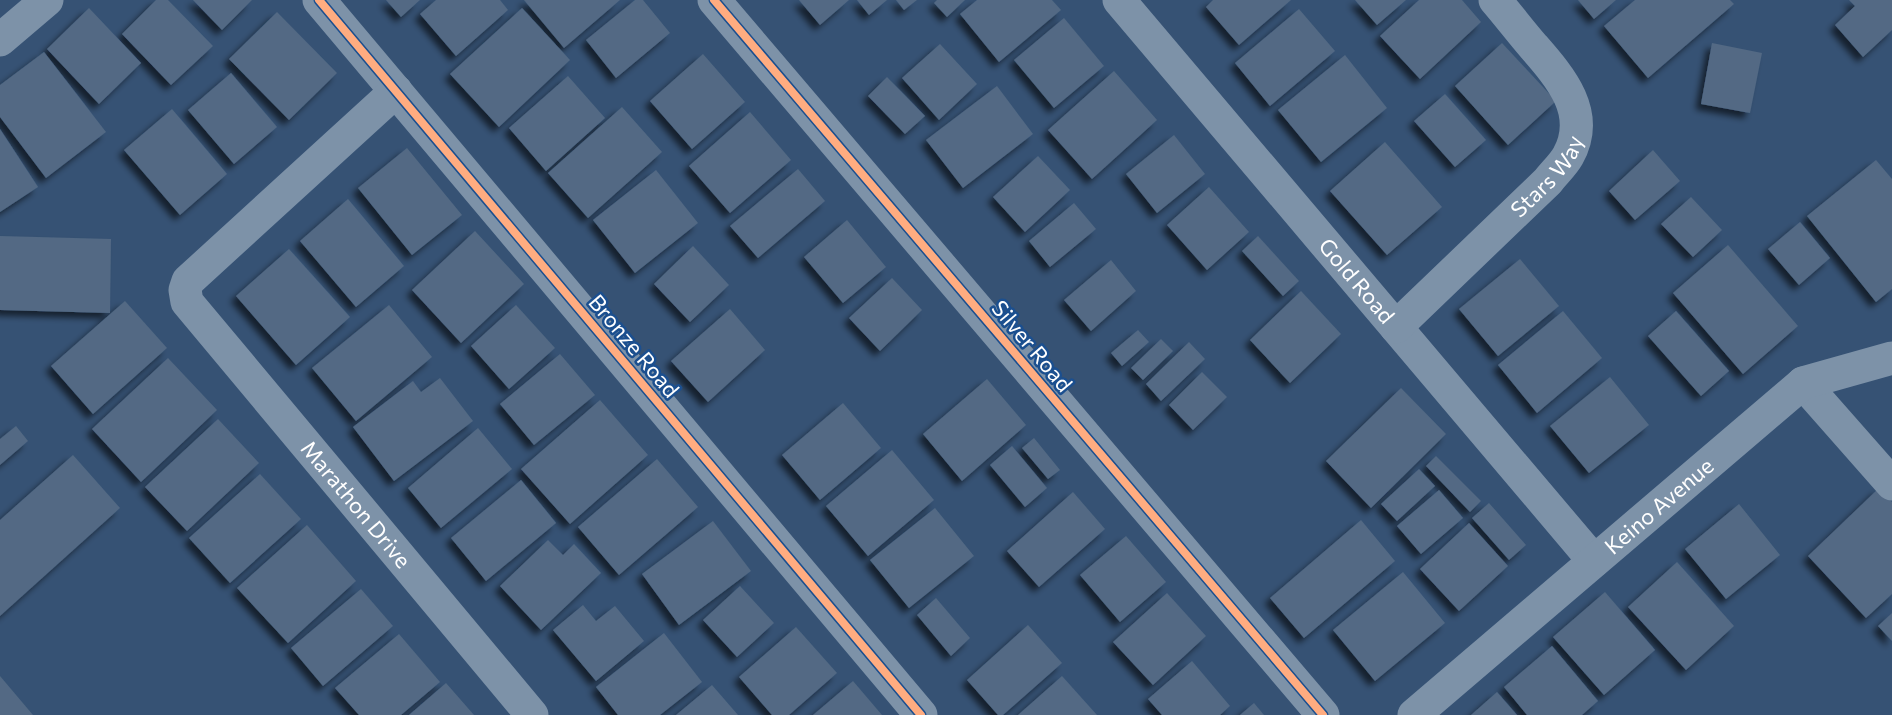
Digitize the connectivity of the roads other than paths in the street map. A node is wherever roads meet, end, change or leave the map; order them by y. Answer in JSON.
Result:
{"nodes":[{"id":1,"x":47,"y":0,"type":"edge"},
{"id":2,"x":319,"y":0,"type":"edge"},
{"id":3,"x":714,"y":0,"type":"edge"},
{"id":4,"x":1119,"y":0,"type":"edge"},
{"id":5,"x":1495,"y":0,"type":"edge"},
{"id":6,"x":0,"y":40,"type":"edge"},
{"id":7,"x":396,"y":91,"type":"junction"},
{"id":8,"x":1396,"y":327,"type":"junction"},
{"id":9,"x":1892,"y":358,"type":"edge"},
{"id":10,"x":1803,"y":383,"type":"junction"},
{"id":11,"x":1892,"y":484,"type":"edge"},
{"id":12,"x":1594,"y":561,"type":"junction"},
{"id":13,"x":532,"y":715,"type":"edge"},
{"id":14,"x":921,"y":715,"type":"edge"},
{"id":15,"x":1323,"y":715,"type":"edge"},
{"id":16,"x":1414,"y":715,"type":"edge"}],
"edges":[{"from":1,"to":6,"type":"street"},
{"from":2,"to":7,"type":"street","name":"Bronze Road"},
{"from":3,"to":15,"type":"street","name":"Silver Road"},
{"from":4,"to":8,"type":"street","name":"Gold Road"},
{"from":5,"to":8,"type":"street","name":"Stars Way"},
{"from":7,"to":13,"type":"street","name":"Marathon Drive"},
{"from":7,"to":14,"type":"street","name":"Bronze Road"},
{"from":8,"to":12,"type":"street","name":"Gold Road"},
{"from":9,"to":10,"type":"street"},
{"from":10,"to":11,"type":"street"},
{"from":10,"to":12,"type":"street","name":"Keino Avenue"},
{"from":12,"to":16,"type":"street","name":"Keino Avenue"}]}
